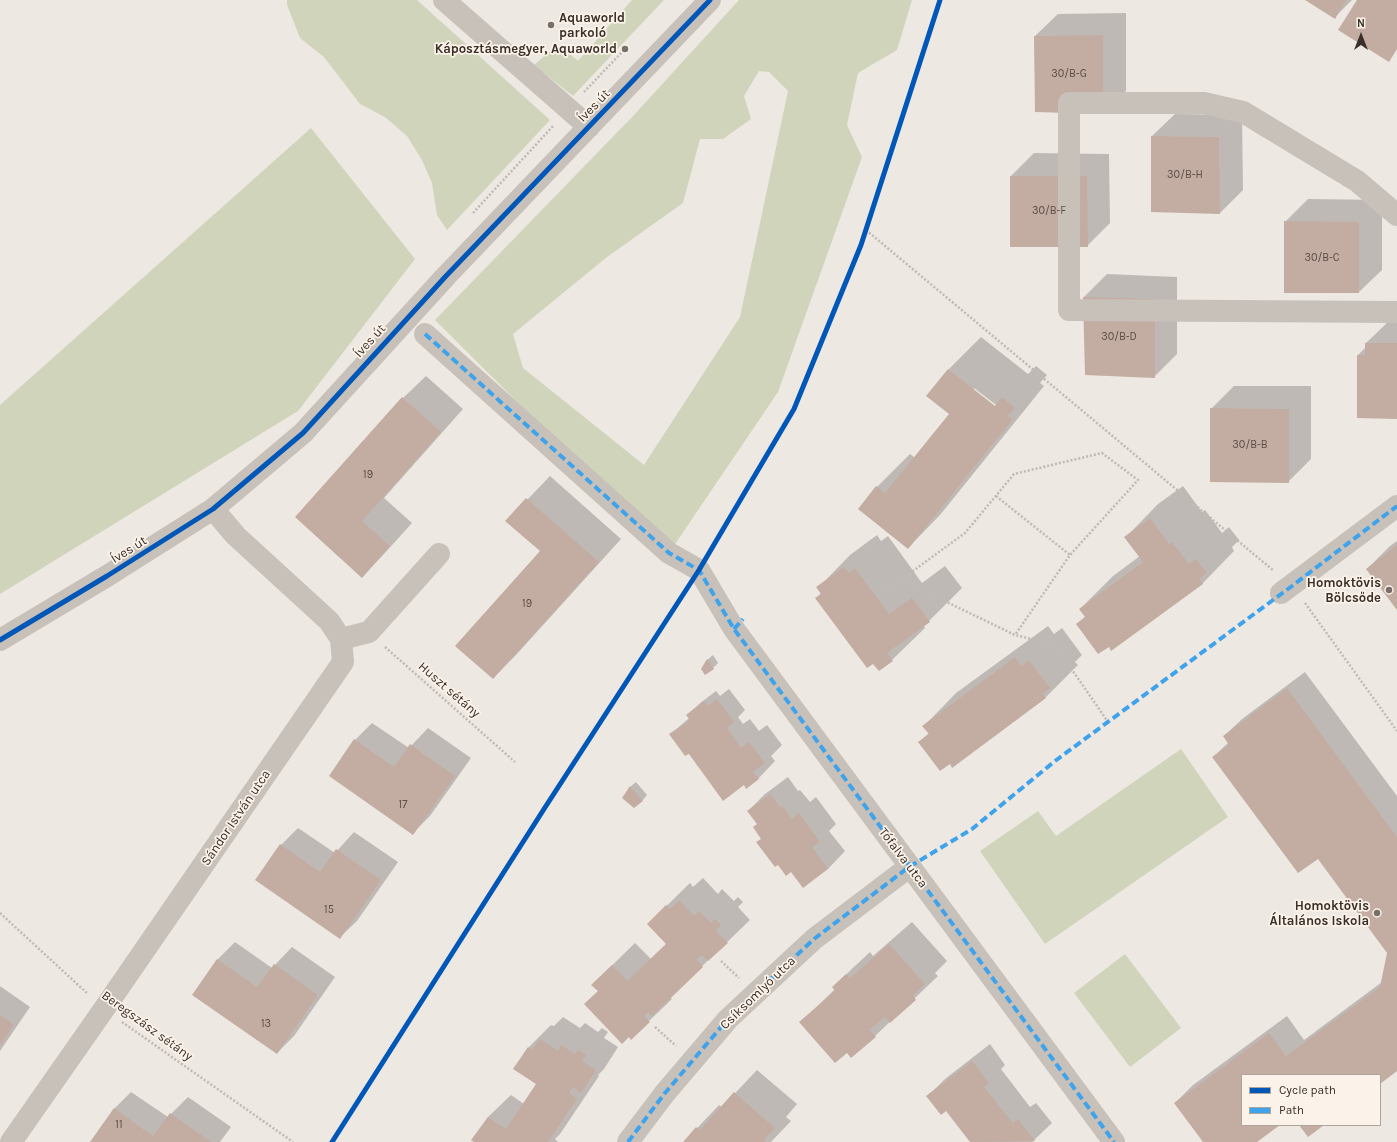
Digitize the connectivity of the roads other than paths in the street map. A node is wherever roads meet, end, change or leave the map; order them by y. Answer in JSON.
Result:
{"nodes":[{"id":1,"x":444,"y":0,"type":"edge"},
{"id":2,"x":710,"y":0,"type":"edge"},
{"id":3,"x":589,"y":127,"type":"junction"},
{"id":4,"x":1397,"y":215,"type":"edge"},
{"id":5,"x":1397,"y":312,"type":"edge"},
{"id":6,"x":425,"y":334,"type":"dead end"},
{"id":7,"x":1397,"y":506,"type":"edge"},
{"id":8,"x":213,"y":510,"type":"junction"},
{"id":9,"x":439,"y":554,"type":"dead end"},
{"id":10,"x":1287,"y":590,"type":"road end"},
{"id":11,"x":341,"y":639,"type":"junction"},
{"id":12,"x":0,"y":640,"type":"edge"},
{"id":13,"x":909,"y":867,"type":"junction"},
{"id":14,"x":11,"y":1142,"type":"edge"},
{"id":15,"x":628,"y":1142,"type":"edge"},
{"id":16,"x":1114,"y":1142,"type":"edge"}],
"edges":[{"from":1,"to":3,"type":"street"},
{"from":2,"to":3,"type":"street","name":"Íves út"},
{"from":3,"to":8,"type":"street","name":"Íves út"},
{"from":4,"to":5,"type":"street"},
{"from":6,"to":13,"type":"street","name":"Tófalva utca"},
{"from":7,"to":10,"type":"street"},
{"from":8,"to":11,"type":"street","name":"Sándor István utca"},
{"from":8,"to":12,"type":"street","name":"Íves út"},
{"from":9,"to":11,"type":"street"},
{"from":11,"to":14,"type":"street","name":"Sándor István utca"},
{"from":13,"to":15,"type":"street","name":"Csíksomlyó utca"},
{"from":13,"to":16,"type":"street","name":"Tófalva utca"}]}
